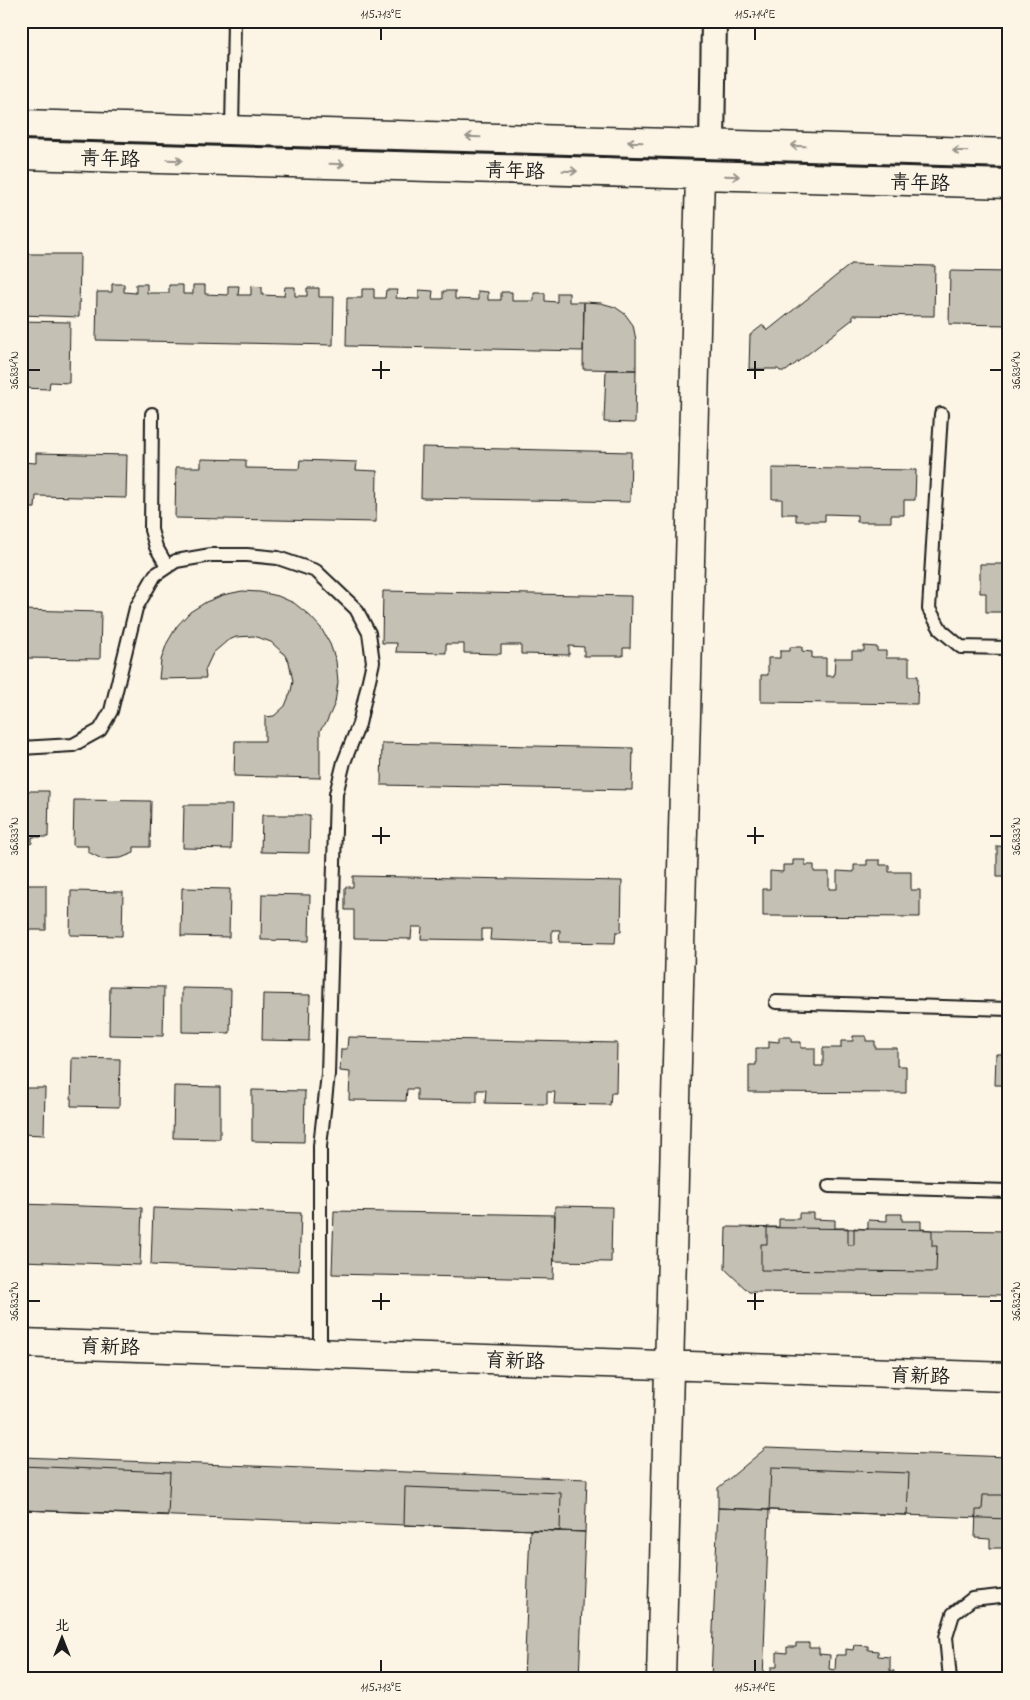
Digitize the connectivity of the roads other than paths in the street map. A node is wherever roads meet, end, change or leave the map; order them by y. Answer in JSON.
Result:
{"nodes":[{"id":1,"x":234,"y":21,"type":"edge"},
{"id":2,"x":714,"y":21,"type":"edge"},
{"id":3,"x":21,"y":124,"type":"edge"},
{"id":4,"x":232,"y":130,"type":"junction"},
{"id":5,"x":712,"y":144,"type":"junction"},
{"id":6,"x":1009,"y":153,"type":"edge"},
{"id":7,"x":21,"y":155,"type":"edge"},
{"id":8,"x":700,"y":175,"type":"junction"},
{"id":9,"x":1009,"y":184,"type":"edge"},
{"id":10,"x":152,"y":414,"type":"dead end"},
{"id":11,"x":941,"y":414,"type":"dead end"},
{"id":12,"x":167,"y":566,"type":"junction"},
{"id":13,"x":1009,"y":648,"type":"edge"},
{"id":14,"x":21,"y":748,"type":"edge"},
{"id":15,"x":776,"y":1002,"type":"dead end"},
{"id":16,"x":1009,"y":1009,"type":"edge"},
{"id":17,"x":829,"y":1186,"type":"dead end"},
{"id":18,"x":1009,"y":1191,"type":"edge"},
{"id":19,"x":21,"y":1343,"type":"edge"},
{"id":20,"x":320,"y":1354,"type":"junction"},
{"id":21,"x":670,"y":1366,"type":"junction"},
{"id":22,"x":1009,"y":1377,"type":"edge"},
{"id":23,"x":1009,"y":1595,"type":"edge"},
{"id":24,"x":662,"y":1679,"type":"edge"},
{"id":25,"x":950,"y":1679,"type":"edge"}],
"edges":[{"from":1,"to":4,"type":"lane"},
{"from":2,"to":5,"type":"street"},
{"from":3,"to":4,"type":"street","name":"青年路"},
{"from":5,"to":4,"type":"street","name":"青年路","one_way":true},
{"from":6,"to":5,"type":"street","name":"青年路","one_way":true},
{"from":7,"to":8,"type":"street","name":"青年路","one_way":true},
{"from":8,"to":9,"type":"street","name":"青年路","one_way":true},
{"from":8,"to":21,"type":"street"},
{"from":10,"to":12,"type":"lane"},
{"from":11,"to":13,"type":"lane"},
{"from":12,"to":14,"type":"lane"},
{"from":12,"to":20,"type":"lane"},
{"from":15,"to":16,"type":"lane"},
{"from":17,"to":18,"type":"lane"},
{"from":19,"to":20,"type":"street","name":"育新路"},
{"from":20,"to":21,"type":"street","name":"育新路"},
{"from":21,"to":22,"type":"street","name":"育新路"},
{"from":21,"to":24,"type":"street"},
{"from":23,"to":25,"type":"lane"}]}
